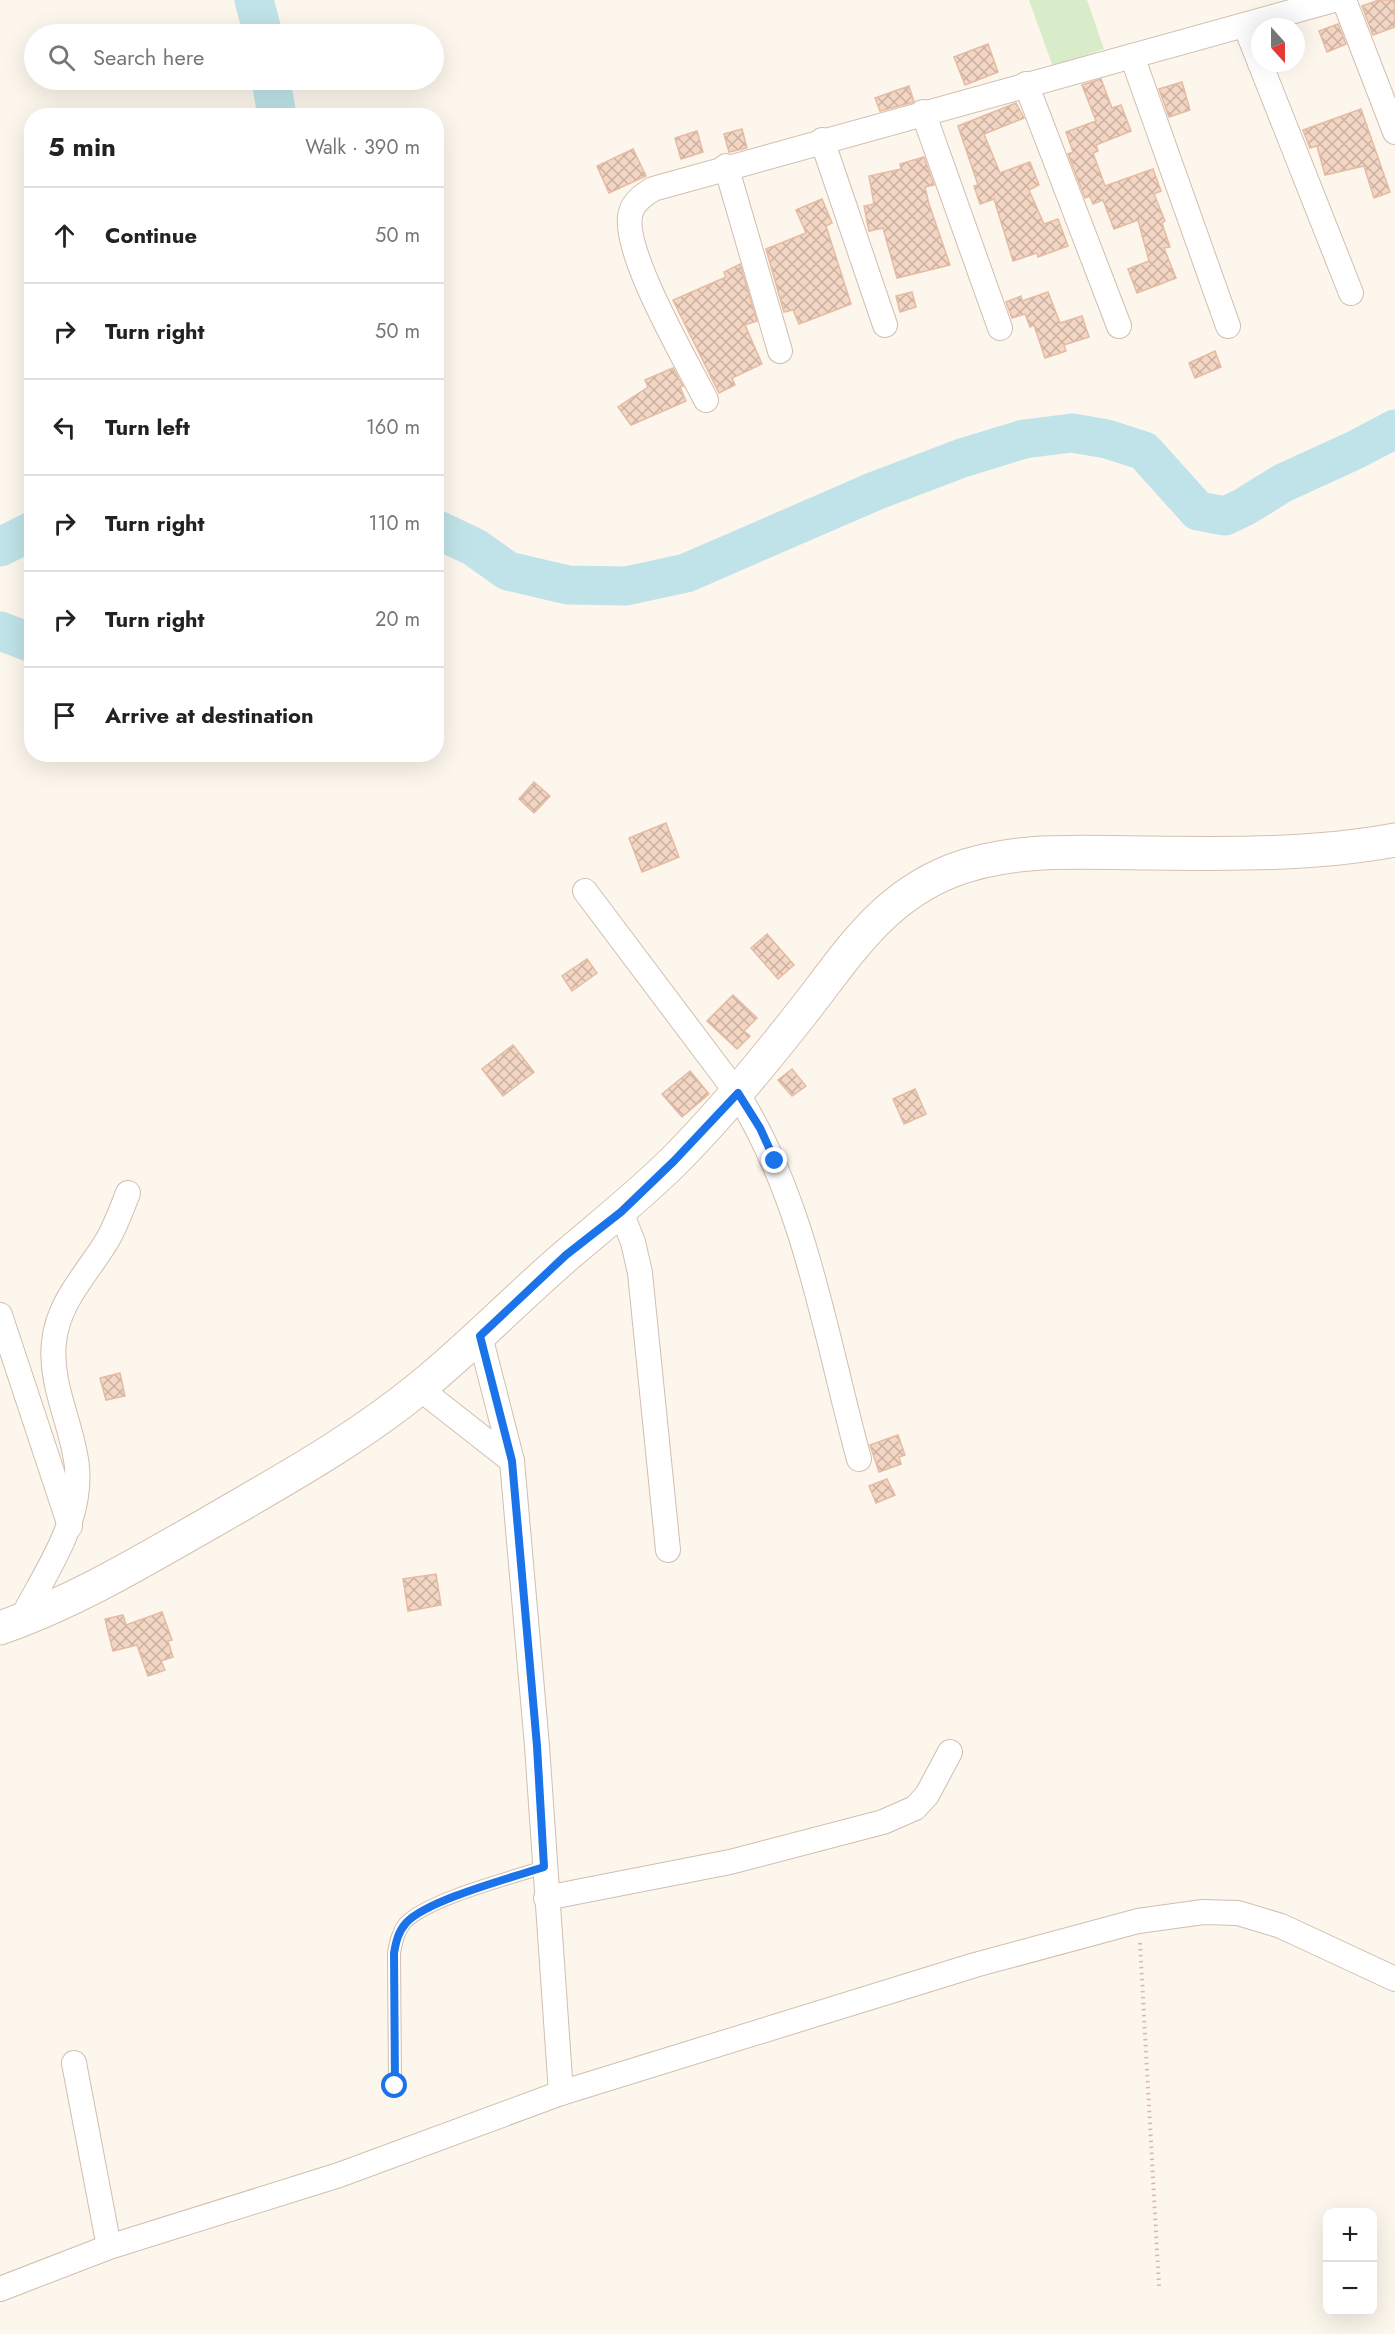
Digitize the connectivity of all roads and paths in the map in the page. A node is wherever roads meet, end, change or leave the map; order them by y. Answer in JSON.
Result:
{"nodes":[{"id":1,"x":1334,"y":0,"type":"edge"},
{"id":2,"x":1344,"y":0,"type":"edge"},
{"id":3,"x":1245,"y":25,"type":"junction"},
{"id":4,"x":1251,"y":40,"type":"edge"},
{"id":5,"x":1132,"y":56,"type":"junction"},
{"id":6,"x":1264,"y":72,"type":"edge"},
{"id":7,"x":1026,"y":84,"type":"junction"},
{"id":8,"x":923,"y":112,"type":"junction"},
{"id":9,"x":1395,"y":132,"type":"edge"},
{"id":10,"x":822,"y":140,"type":"junction"},
{"id":11,"x":726,"y":166,"type":"junction"},
{"id":12,"x":1351,"y":293,"type":"dead end"},
{"id":13,"x":885,"y":325,"type":"dead end"},
{"id":14,"x":1119,"y":326,"type":"dead end"},
{"id":15,"x":1228,"y":326,"type":"dead end"},
{"id":16,"x":1000,"y":328,"type":"dead end"},
{"id":17,"x":780,"y":351,"type":"dead end"},
{"id":18,"x":706,"y":400,"type":"dead end"},
{"id":19,"x":1395,"y":840,"type":"edge"},
{"id":20,"x":1361,"y":846,"type":"junction"},
{"id":21,"x":1395,"y":856,"type":"edge"},
{"id":22,"x":585,"y":891,"type":"dead end"},
{"id":23,"x":738,"y":1093,"type":"junction"},
{"id":24,"x":128,"y":1193,"type":"dead end"},
{"id":25,"x":621,"y":1212,"type":"junction"},
{"id":26,"x":0,"y":1315,"type":"edge"},
{"id":27,"x":480,"y":1336,"type":"junction"},
{"id":28,"x":419,"y":1388,"type":"junction"},
{"id":29,"x":859,"y":1459,"type":"dead end"},
{"id":30,"x":512,"y":1461,"type":"junction"},
{"id":31,"x":70,"y":1527,"type":"junction"},
{"id":32,"x":668,"y":1550,"type":"dead end"},
{"id":33,"x":11,"y":1623,"type":"edge"},
{"id":34,"x":950,"y":1752,"type":"dead end"},
{"id":35,"x":544,"y":1867,"type":"junction"},
{"id":36,"x":546,"y":1898,"type":"junction"},
{"id":37,"x":1138,"y":1921,"type":"junction"},
{"id":38,"x":1395,"y":1980,"type":"edge"},
{"id":39,"x":74,"y":2063,"type":"dead end"},
{"id":40,"x":395,"y":2086,"type":"dead end"},
{"id":41,"x":561,"y":2093,"type":"junction"},
{"id":42,"x":109,"y":2247,"type":"junction"},
{"id":43,"x":1159,"y":2287,"type":"dead end"},
{"id":44,"x":0,"y":2289,"type":"edge"}],
"edges":[{"from":1,"to":3,"type":"street"},
{"from":2,"to":9,"type":"street"},
{"from":3,"to":4,"type":"street"},
{"from":3,"to":5,"type":"street"},
{"from":5,"to":7,"type":"street"},
{"from":5,"to":15,"type":"street"},
{"from":6,"to":12,"type":"street"},
{"from":7,"to":8,"type":"street"},
{"from":7,"to":14,"type":"street"},
{"from":8,"to":10,"type":"street"},
{"from":8,"to":16,"type":"street"},
{"from":10,"to":11,"type":"street"},
{"from":10,"to":13,"type":"street"},
{"from":11,"to":17,"type":"street"},
{"from":11,"to":18,"type":"street"},
{"from":19,"to":20,"type":"street"},
{"from":20,"to":21,"type":"street"},
{"from":20,"to":23,"type":"street"},
{"from":22,"to":23,"type":"street"},
{"from":23,"to":25,"type":"street"},
{"from":23,"to":29,"type":"street"},
{"from":24,"to":31,"type":"street"},
{"from":25,"to":27,"type":"street"},
{"from":25,"to":32,"type":"street"},
{"from":26,"to":31,"type":"street"},
{"from":27,"to":28,"type":"street"},
{"from":27,"to":30,"type":"street"},
{"from":28,"to":30,"type":"street"},
{"from":28,"to":33,"type":"street"},
{"from":30,"to":35,"type":"street"},
{"from":31,"to":33,"type":"street"},
{"from":34,"to":36,"type":"street"},
{"from":35,"to":36,"type":"street"},
{"from":35,"to":40,"type":"lane"},
{"from":36,"to":41,"type":"street"},
{"from":37,"to":38,"type":"street"},
{"from":37,"to":41,"type":"street"},
{"from":37,"to":43,"type":"path"},
{"from":39,"to":42,"type":"street"},
{"from":41,"to":42,"type":"street"},
{"from":42,"to":44,"type":"street"}]}
